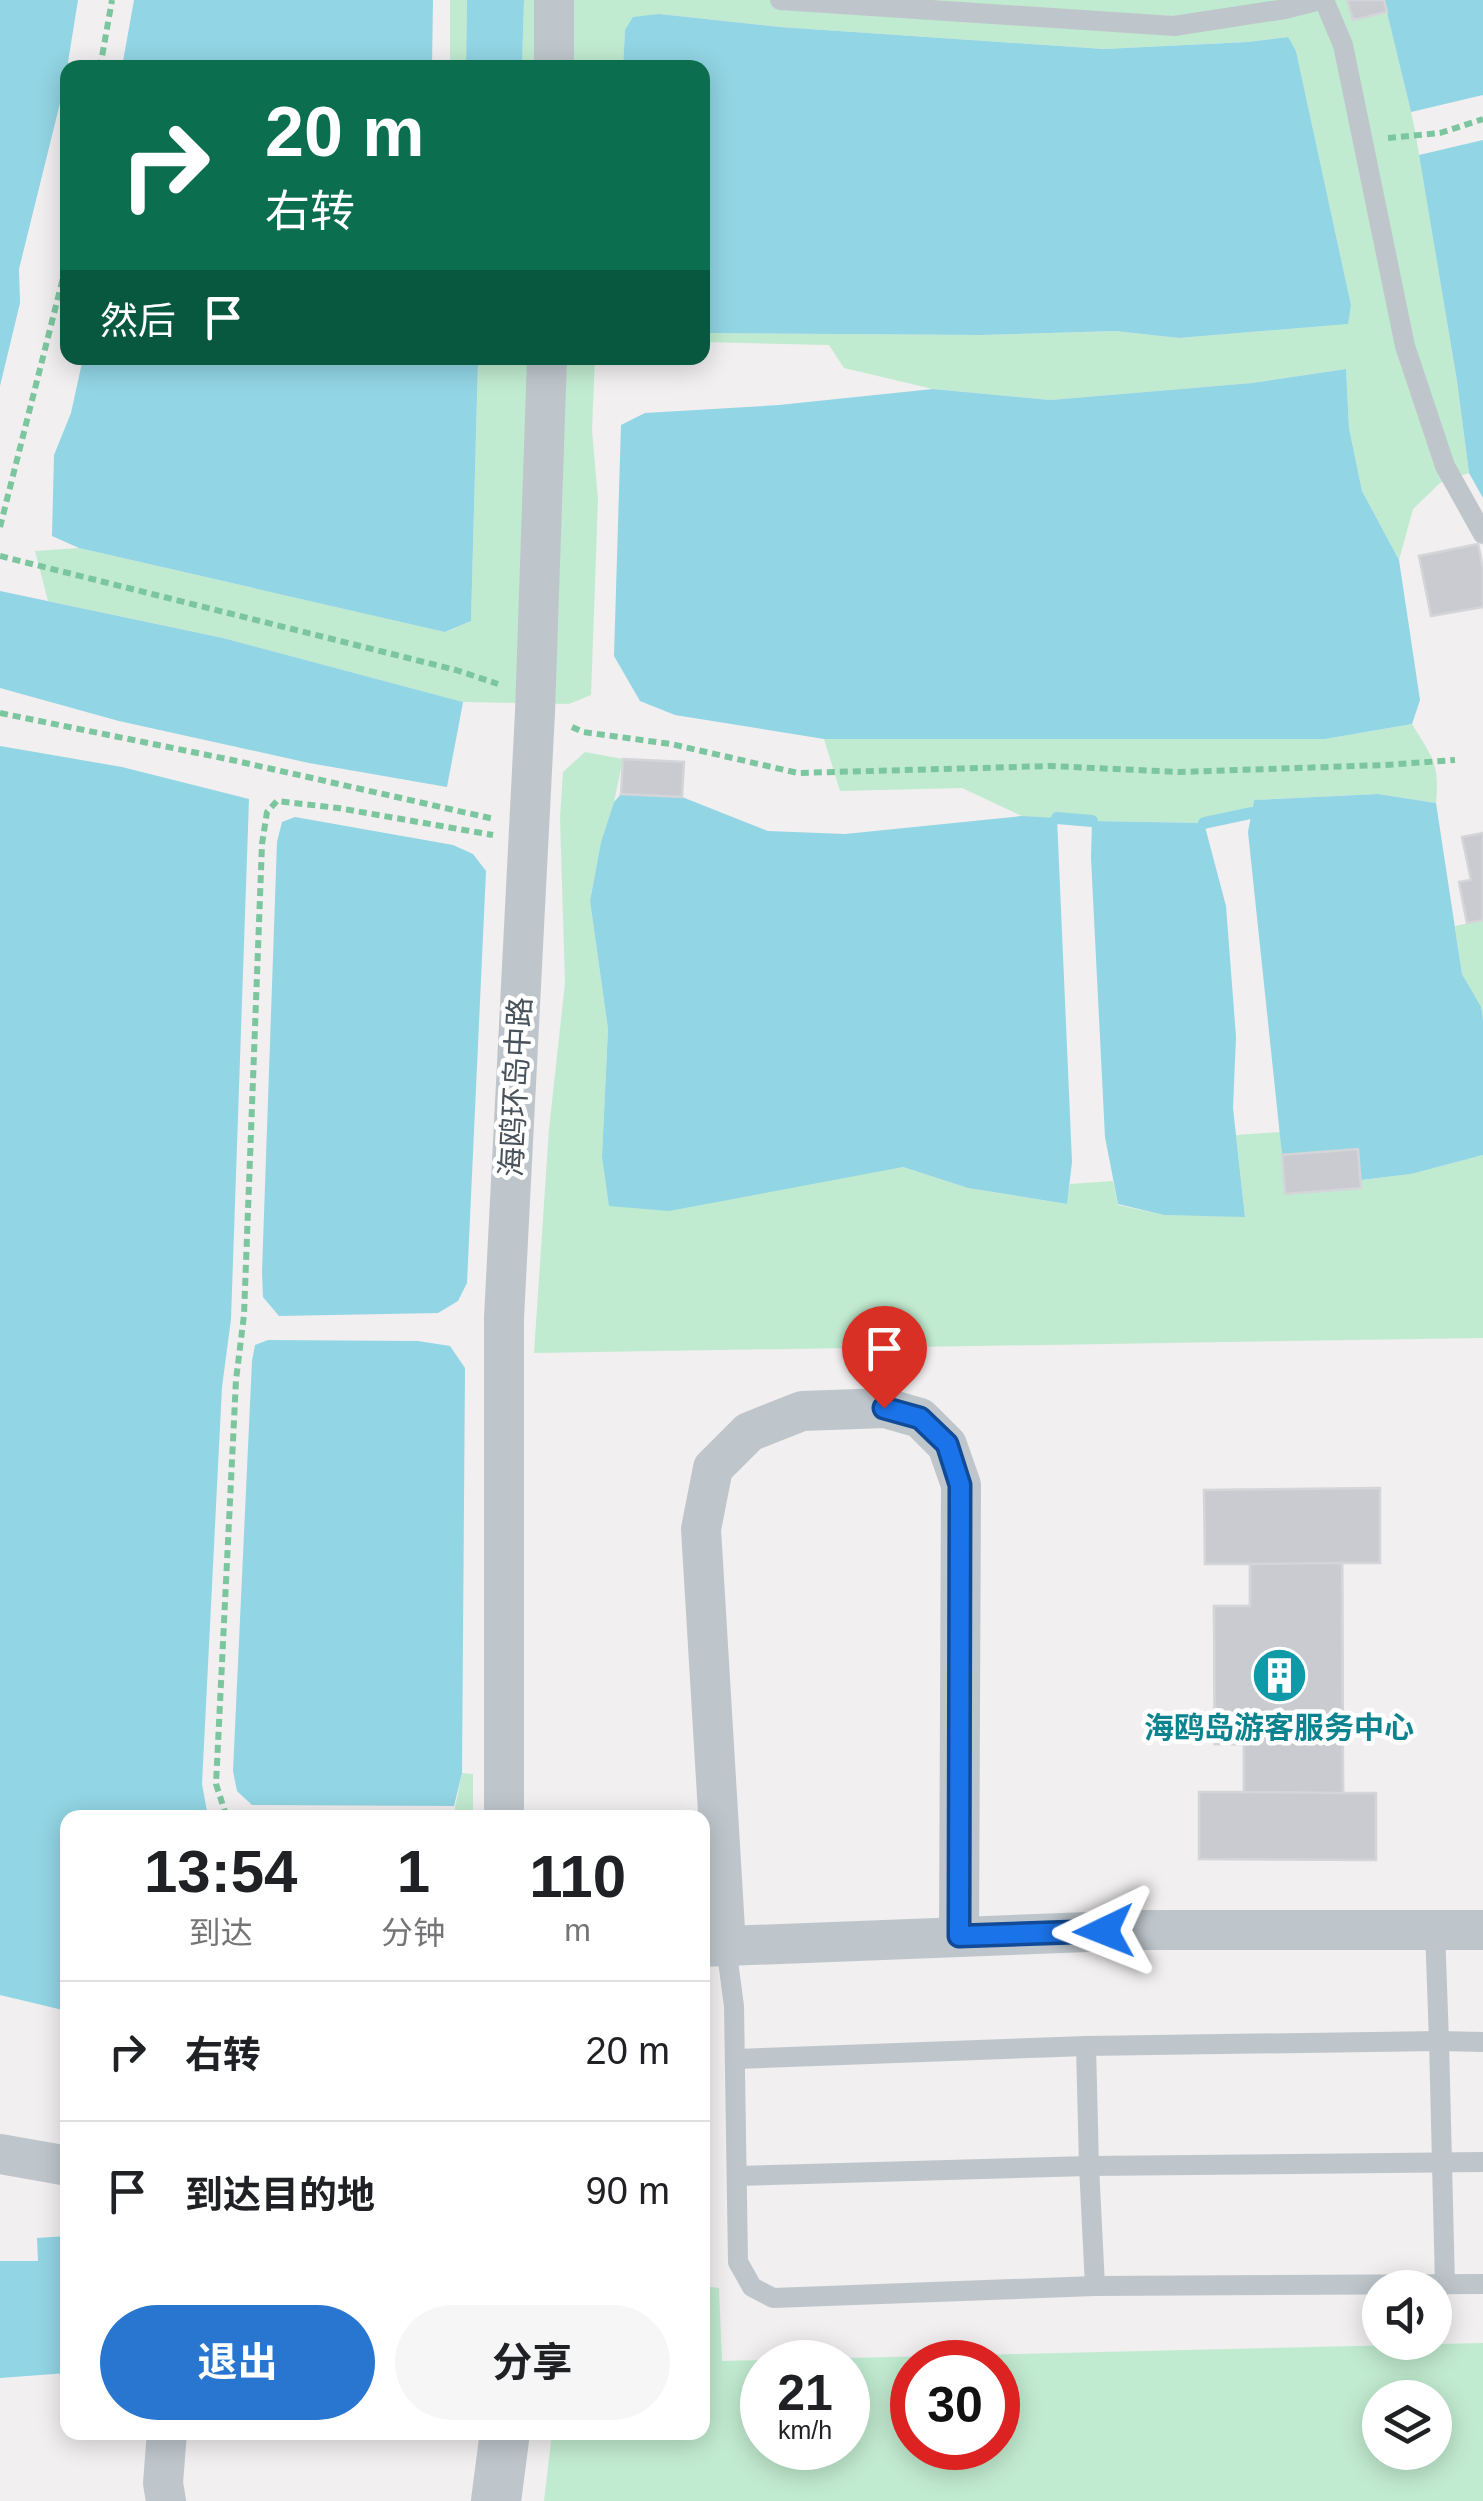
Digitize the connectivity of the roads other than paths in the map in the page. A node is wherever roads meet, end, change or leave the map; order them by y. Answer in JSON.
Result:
{"nodes":[{"id":1,"x":554,"y":0,"type":"edge"},
{"id":2,"x":780,"y":0,"type":"edge"},
{"id":3,"x":1322,"y":0,"type":"edge"},
{"id":4,"x":554,"y":60,"type":"edge"},
{"id":5,"x":547,"y":365,"type":"edge"},
{"id":6,"x":1483,"y":534,"type":"edge"},
{"id":7,"x":504,"y":1810,"type":"edge"},
{"id":8,"x":1435,"y":1929,"type":"junction"},
{"id":9,"x":1483,"y":1930,"type":"edge"},
{"id":10,"x":959,"y":1936,"type":"junction"},
{"id":11,"x":714,"y":1947,"type":"edge"},
{"id":12,"x":1439,"y":2041,"type":"junction"},
{"id":13,"x":1483,"y":2042,"type":"edge"},
{"id":14,"x":1086,"y":2046,"type":"junction"},
{"id":15,"x":736,"y":2059,"type":"junction"},
{"id":16,"x":0,"y":2154,"type":"edge"},
{"id":17,"x":1483,"y":2162,"type":"edge"},
{"id":18,"x":1442,"y":2163,"type":"junction"},
{"id":19,"x":60,"y":2165,"type":"edge"},
{"id":20,"x":1088,"y":2166,"type":"junction"},
{"id":21,"x":738,"y":2176,"type":"junction"},
{"id":22,"x":1445,"y":2270,"type":"edge"},
{"id":23,"x":1483,"y":2284,"type":"edge"},
{"id":24,"x":1362,"y":2285,"type":"edge"},
{"id":25,"x":1452,"y":2285,"type":"edge"},
{"id":26,"x":1096,"y":2286,"type":"junction"},
{"id":27,"x":166,"y":2440,"type":"edge"},
{"id":28,"x":503,"y":2440,"type":"edge"},
{"id":29,"x":166,"y":2501,"type":"edge"},
{"id":30,"x":496,"y":2501,"type":"edge"}],
"edges":[{"from":1,"to":4,"type":"street"},
{"from":2,"to":3,"type":"lane"},
{"from":3,"to":6,"type":"lane"},
{"from":5,"to":7,"type":"street","name":"海鸥环岛中路"},
{"from":8,"to":9,"type":"street"},
{"from":8,"to":10,"type":"street"},
{"from":8,"to":12,"type":"lane"},
{"from":10,"to":11,"type":"street"},
{"from":10,"to":11,"type":"street"},
{"from":11,"to":15,"type":"lane"},
{"from":12,"to":13,"type":"lane"},
{"from":12,"to":14,"type":"lane"},
{"from":12,"to":18,"type":"lane"},
{"from":14,"to":15,"type":"lane"},
{"from":14,"to":20,"type":"lane"},
{"from":15,"to":21,"type":"lane"},
{"from":16,"to":19,"type":"street"},
{"from":17,"to":18,"type":"lane"},
{"from":18,"to":20,"type":"lane"},
{"from":18,"to":22,"type":"lane"},
{"from":20,"to":21,"type":"lane"},
{"from":20,"to":26,"type":"lane"},
{"from":21,"to":26,"type":"lane"},
{"from":23,"to":25,"type":"lane"},
{"from":24,"to":26,"type":"lane"},
{"from":27,"to":29,"type":"street"},
{"from":28,"to":30,"type":"street"}]}
